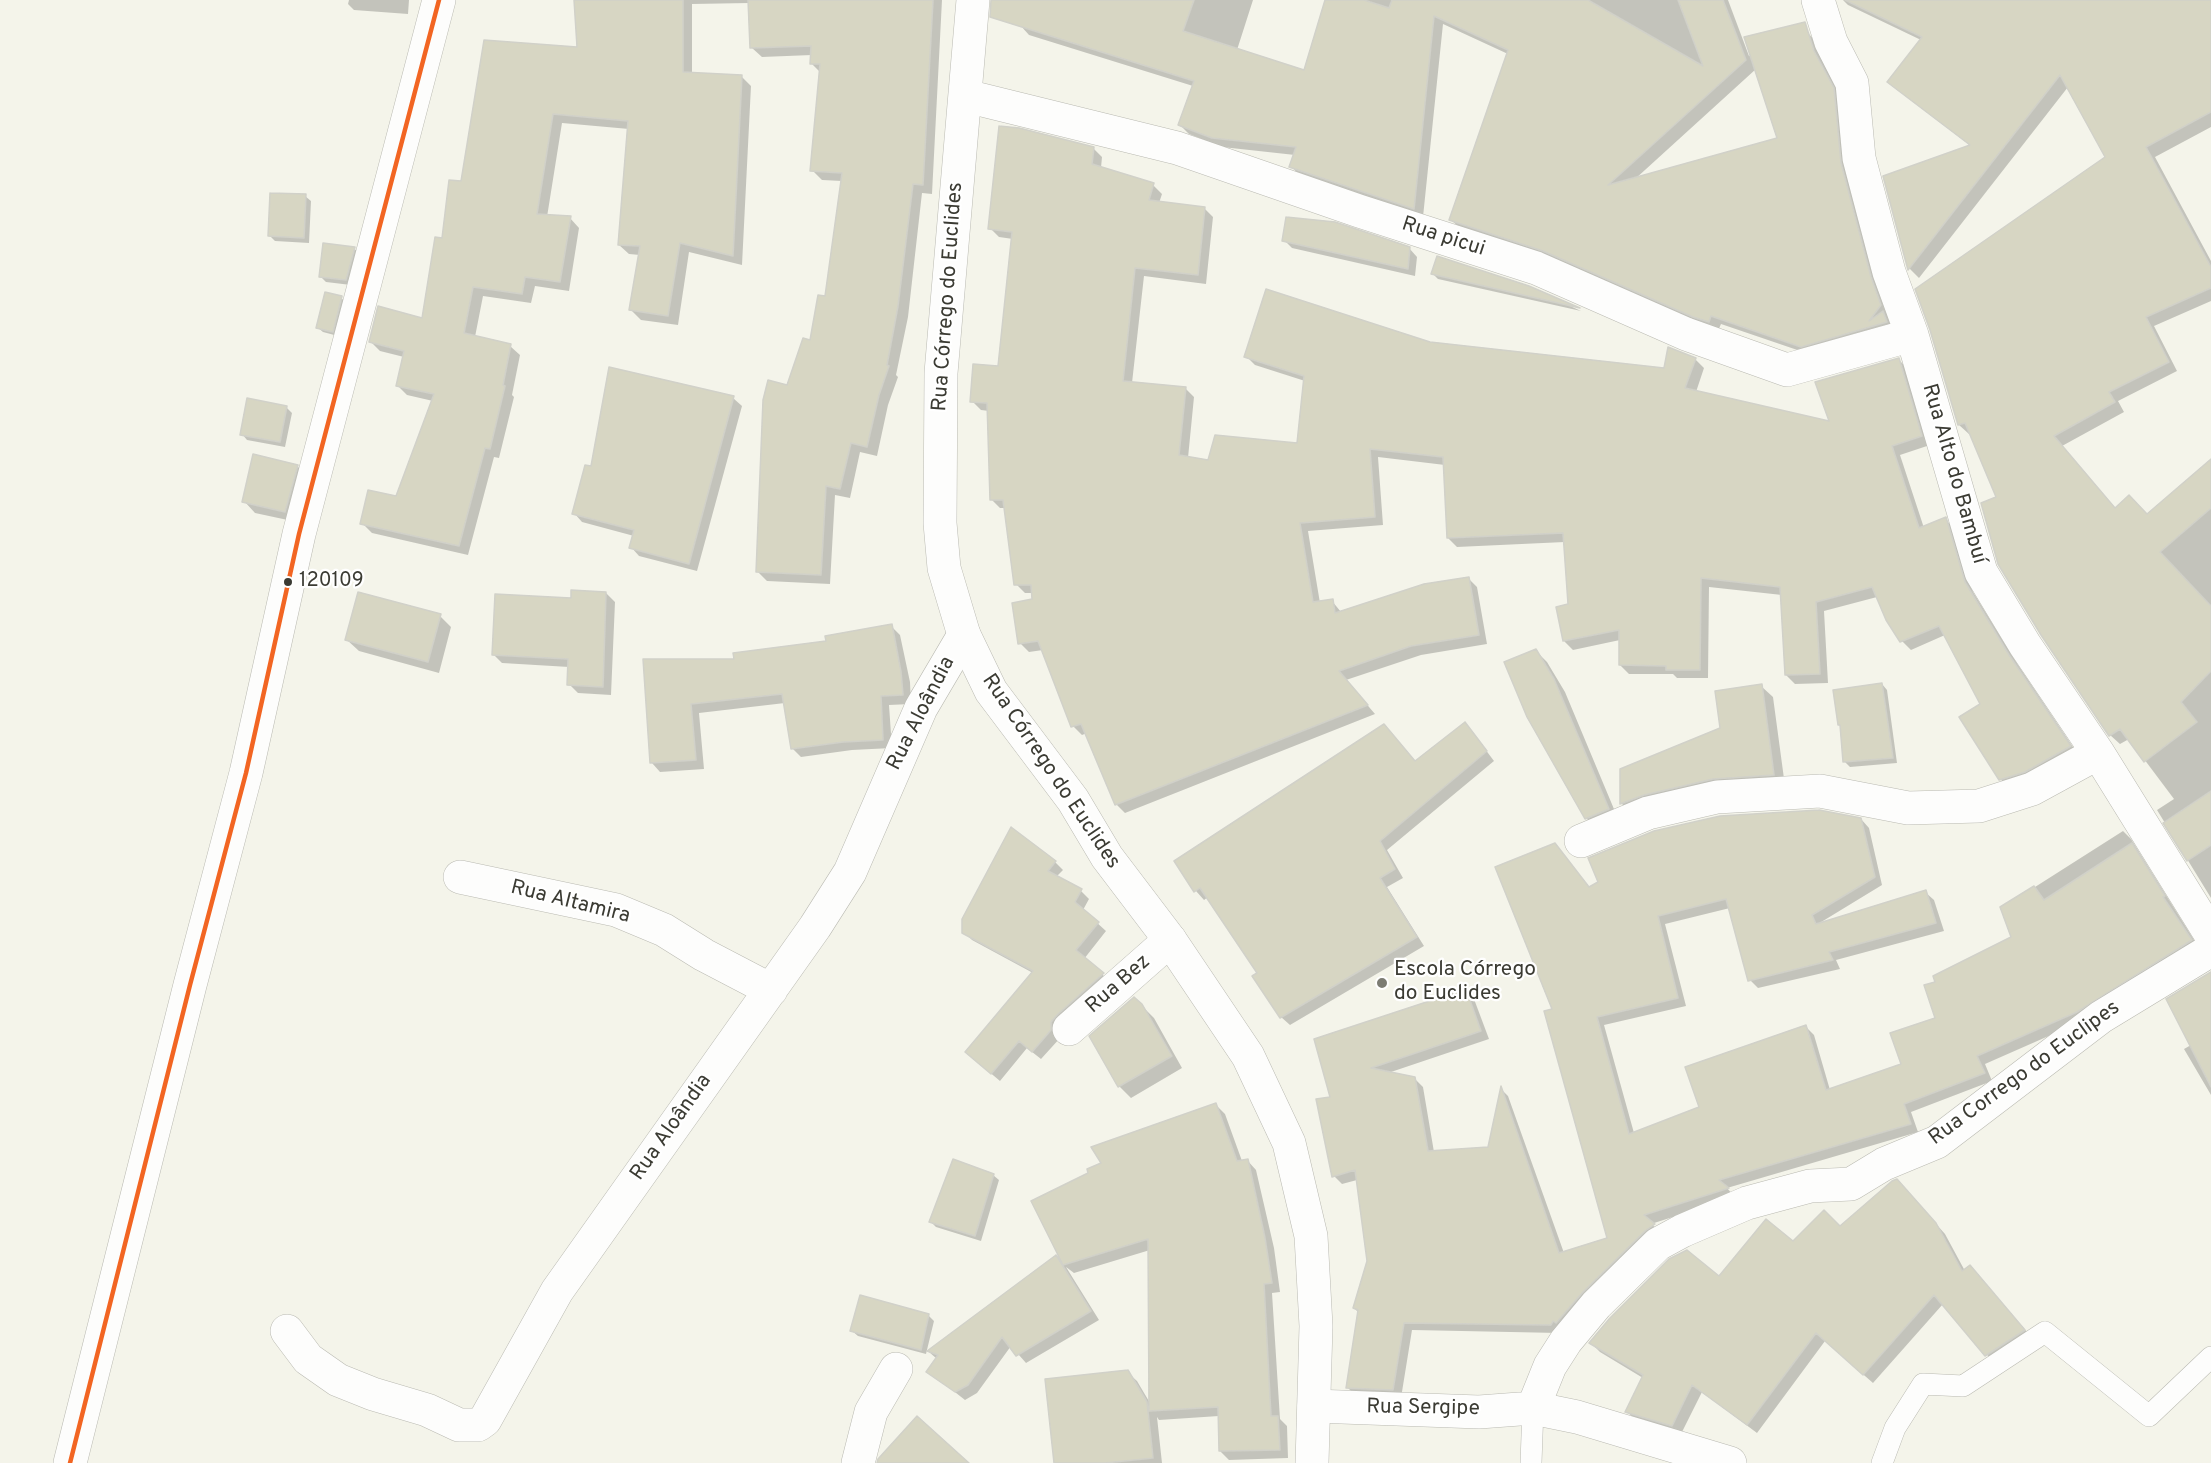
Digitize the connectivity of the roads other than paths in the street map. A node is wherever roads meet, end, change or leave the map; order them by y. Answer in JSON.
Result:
{"nodes":[{"id":1,"x":440,"y":0,"type":"edge"},
{"id":2,"x":973,"y":0,"type":"edge"},
{"id":3,"x":1818,"y":0,"type":"edge"},
{"id":4,"x":966,"y":96,"type":"junction"},
{"id":5,"x":1912,"y":335,"type":"junction"},
{"id":6,"x":964,"y":634,"type":"junction"},
{"id":7,"x":2098,"y":753,"type":"junction"},
{"id":8,"x":1581,"y":841,"type":"dead end"},
{"id":9,"x":460,"y":877,"type":"dead end"},
{"id":10,"x":2211,"y":935,"type":"edge"},
{"id":11,"x":1170,"y":940,"type":"junction"},
{"id":12,"x":2211,"y":950,"type":"edge"},
{"id":13,"x":771,"y":990,"type":"junction"},
{"id":14,"x":1069,"y":1029,"type":"dead end"},
{"id":15,"x":287,"y":1331,"type":"dead end"},
{"id":16,"x":2211,"y":1357,"type":"edge"},
{"id":17,"x":896,"y":1370,"type":"dead end"},
{"id":18,"x":1314,"y":1406,"type":"junction"},
{"id":19,"x":1533,"y":1408,"type":"junction"},
{"id":20,"x":70,"y":1463,"type":"edge"},
{"id":21,"x":858,"y":1463,"type":"edge"},
{"id":22,"x":1312,"y":1463,"type":"edge"},
{"id":23,"x":1531,"y":1463,"type":"edge"},
{"id":24,"x":1730,"y":1463,"type":"edge"},
{"id":25,"x":1882,"y":1463,"type":"edge"}],
"edges":[{"from":1,"to":20,"type":"street"},
{"from":2,"to":4,"type":"street","name":"Rua Córrego do Euclides"},
{"from":3,"to":5,"type":"street","name":"Rua Alto do Bambuí"},
{"from":4,"to":5,"type":"street","name":"Rua picui"},
{"from":4,"to":6,"type":"street","name":"Rua Córrego do Euclides"},
{"from":5,"to":7,"type":"street","name":"Rua Alto do Bambuí"},
{"from":6,"to":11,"type":"street","name":"Rua Córrego do Euclides"},
{"from":6,"to":13,"type":"street","name":"Rua Aloândia"},
{"from":7,"to":8,"type":"street"},
{"from":7,"to":10,"type":"street","name":"Rua Alto do Bambuí"},
{"from":9,"to":13,"type":"street","name":"Rua Altamira"},
{"from":11,"to":14,"type":"street","name":"Rua Bez"},
{"from":11,"to":18,"type":"street","name":"Rua Córrego do Euclides"},
{"from":12,"to":19,"type":"street","name":"Rua Corrego do Euclipes"},
{"from":13,"to":15,"type":"street","name":"Rua Aloândia"},
{"from":16,"to":25,"type":"lane"},
{"from":17,"to":21,"type":"street"},
{"from":18,"to":19,"type":"street","name":"Rua Sergipe"},
{"from":18,"to":22,"type":"street","name":"Rua Córrego do Euclides"},
{"from":19,"to":23,"type":"lane"},
{"from":19,"to":24,"type":"street","name":"Rua Sergipe"}]}
